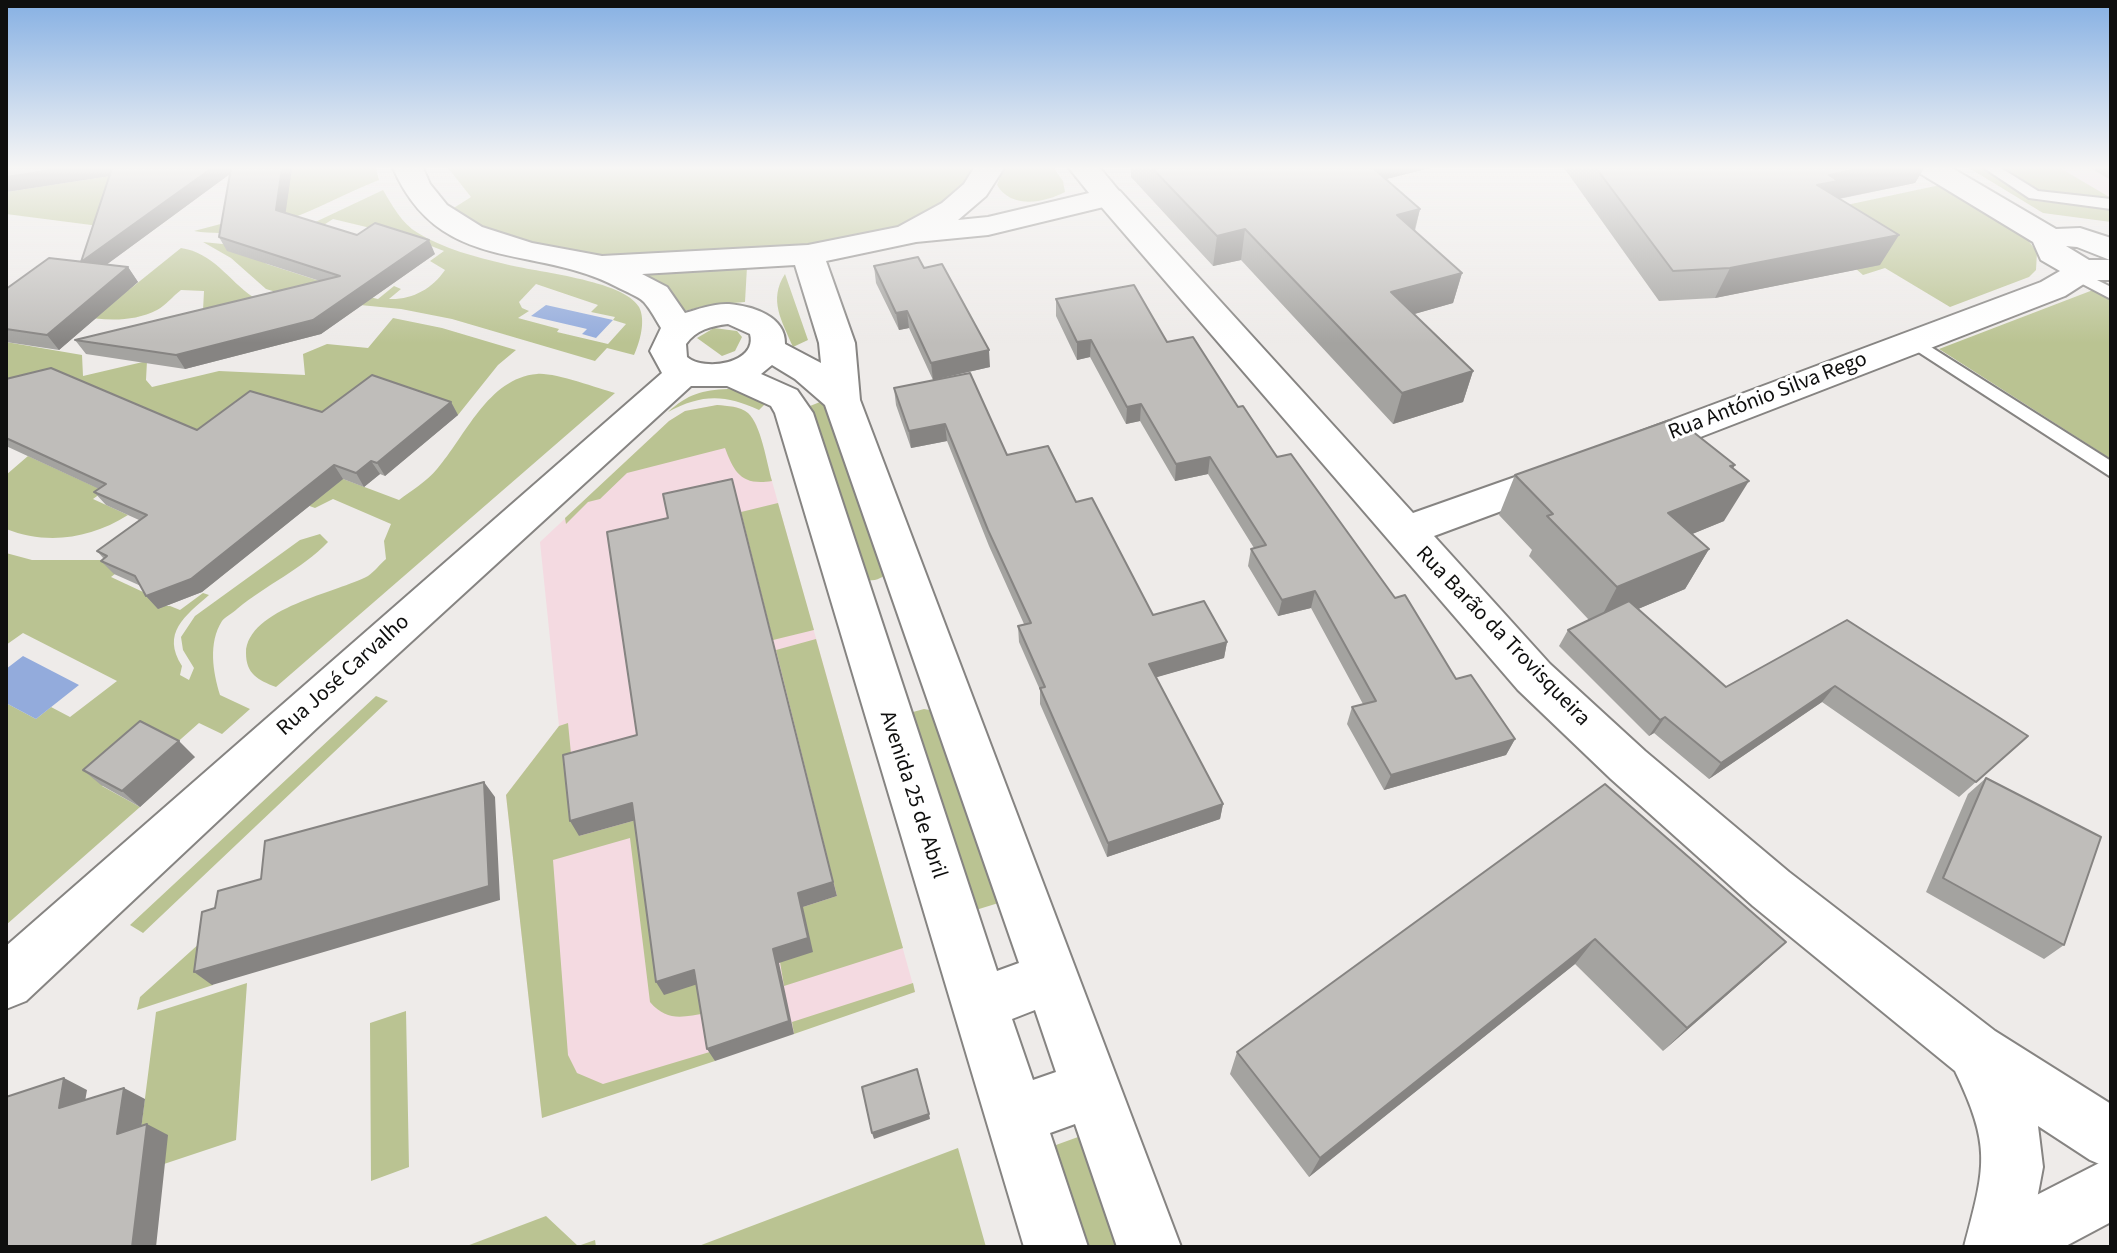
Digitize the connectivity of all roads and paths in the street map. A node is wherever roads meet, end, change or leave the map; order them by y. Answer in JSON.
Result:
{"nodes":[{"id":1,"x":459,"y":226,"type":"edge"},
{"id":2,"x":922,"y":226,"type":"edge"},
{"id":3,"x":983,"y":226,"type":"edge"},
{"id":4,"x":1135,"y":226,"type":"edge"},
{"id":5,"x":2037,"y":226,"type":"edge"},
{"id":6,"x":908,"y":234,"type":"junction"},
{"id":7,"x":2091,"y":256,"type":"edge"},
{"id":8,"x":792,"y":257,"type":"junction"},
{"id":9,"x":602,"y":266,"type":"junction"},
{"id":10,"x":2111,"y":294,"type":"edge"},
{"id":11,"x":680,"y":330,"type":"junction"},
{"id":12,"x":1912,"y":340,"type":"junction"},
{"id":13,"x":753,"y":348,"type":"junction"},
{"id":14,"x":684,"y":373,"type":"junction"},
{"id":15,"x":842,"y":400,"type":"junction"},
{"id":16,"x":2111,"y":470,"type":"edge"},
{"id":17,"x":1403,"y":532,"type":"junction"},
{"id":18,"x":911,"y":594,"type":"junction"},
{"id":19,"x":854,"y":609,"type":"junction"},
{"id":20,"x":938,"y":668,"type":"junction"},
{"id":21,"x":877,"y":686,"type":"junction"},
{"id":22,"x":1051,"y":978,"type":"junction"},
{"id":23,"x":6,"y":982,"type":"edge"},
{"id":24,"x":979,"y":1004,"type":"junction"},
{"id":25,"x":1975,"y":1051,"type":"junction"},
{"id":26,"x":1091,"y":1089,"type":"junction"},
{"id":27,"x":1014,"y":1116,"type":"junction"},
{"id":28,"x":2111,"y":1139,"type":"edge"},
{"id":29,"x":2111,"y":1188,"type":"edge"},
{"id":30,"x":1056,"y":1247,"type":"edge"},
{"id":31,"x":1149,"y":1247,"type":"edge"},
{"id":32,"x":1998,"y":1247,"type":"edge"}],
"edges":[{"from":1,"to":9,"type":"main road"},
{"from":2,"to":6,"type":"main road"},
{"from":3,"to":6,"type":"main road"},
{"from":4,"to":17,"type":"main road","name":"Rua Barão da Trovisqueira"},
{"from":5,"to":7,"type":"main road"},
{"from":6,"to":8,"type":"main road"},
{"from":7,"to":10,"type":"lane"},
{"from":7,"to":12,"type":"main road","name":"Rua António Silva Rego"},
{"from":8,"to":9,"type":"main road"},
{"from":8,"to":13,"type":"main road"},
{"from":8,"to":15,"type":"main road","name":"Avenida 25 de Abril"},
{"from":9,"to":11,"type":"main road"},
{"from":11,"to":13,"type":"main road","name":"Avenida 25 de Abril"},
{"from":11,"to":14,"type":"main road"},
{"from":12,"to":16,"type":"lane"},
{"from":12,"to":17,"type":"main road","name":"Rua António Silva Rego"},
{"from":13,"to":14,"type":"main road","name":"Avenida 25 de Abril"},
{"from":13,"to":15,"type":"main road","name":"Avenida 25 de Abril"},
{"from":13,"to":19,"type":"main road","name":"Avenida 25 de Abril"},
{"from":14,"to":23,"type":"main road","name":"Rua José Carvalho"},
{"from":15,"to":18,"type":"main road","name":"Avenida 25 de Abril"},
{"from":17,"to":25,"type":"main road","name":"Rua Barão da Trovisqueira"},
{"from":18,"to":19,"type":"main road"},
{"from":18,"to":20,"type":"main road","name":"Avenida 25 de Abril"},
{"from":19,"to":21,"type":"main road","name":"Avenida 25 de Abril"},
{"from":20,"to":21,"type":"main road"},
{"from":20,"to":22,"type":"main road","name":"Avenida 25 de Abril"},
{"from":21,"to":24,"type":"main road","name":"Avenida 25 de Abril"},
{"from":22,"to":24,"type":"main road"},
{"from":22,"to":26,"type":"main road","name":"Avenida 25 de Abril"},
{"from":24,"to":27,"type":"main road","name":"Avenida 25 de Abril"},
{"from":25,"to":28,"type":"main road","name":"Rua Barão da Trovisqueira"},
{"from":25,"to":32,"type":"main road","name":"Rua Barão da Trovisqueira"},
{"from":26,"to":27,"type":"main road"},
{"from":26,"to":31,"type":"main road","name":"Avenida 25 de Abril"},
{"from":27,"to":30,"type":"main road","name":"Avenida 25 de Abril"},
{"from":29,"to":32,"type":"main road"}]}
